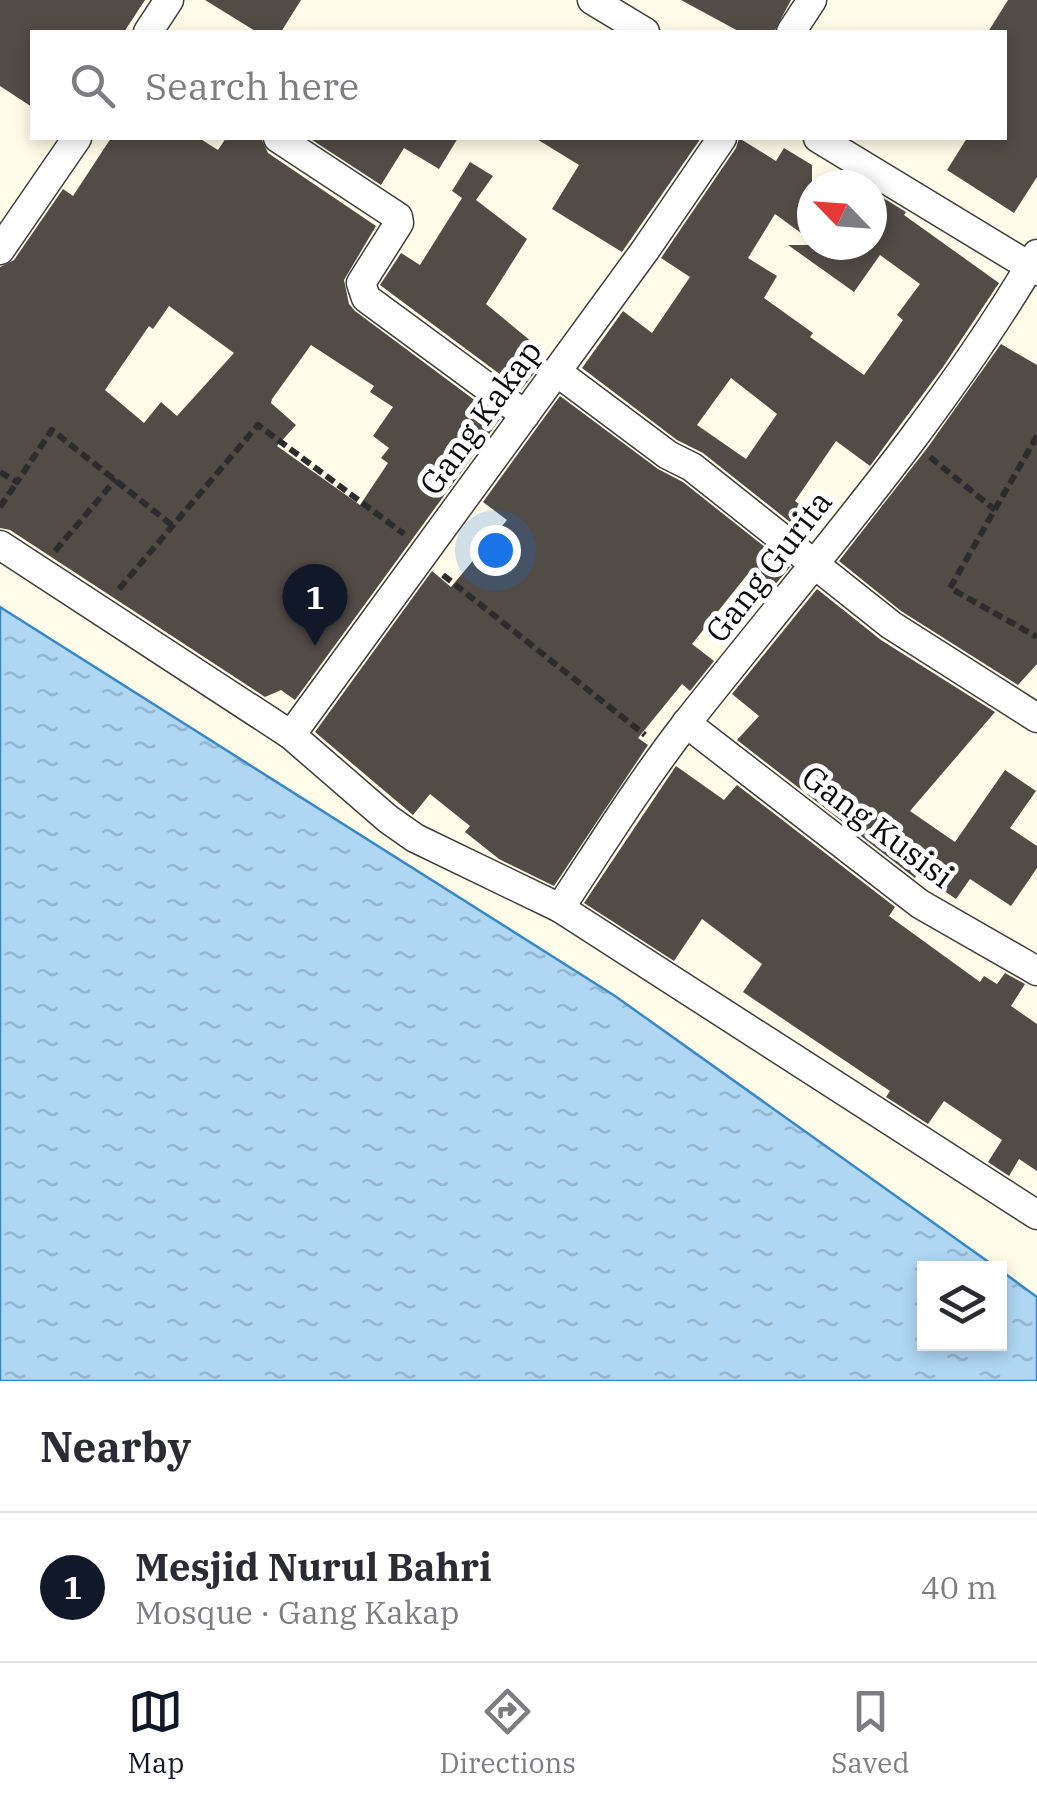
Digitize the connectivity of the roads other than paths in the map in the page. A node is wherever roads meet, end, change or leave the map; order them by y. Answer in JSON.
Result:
{"nodes":[{"id":1,"x":169,"y":0,"type":"edge"},
{"id":2,"x":592,"y":0,"type":"edge"},
{"id":3,"x":812,"y":0,"type":"edge"},
{"id":4,"x":149,"y":30,"type":"edge"},
{"id":5,"x":641,"y":30,"type":"edge"},
{"id":6,"x":793,"y":30,"type":"edge"},
{"id":7,"x":76,"y":140,"type":"edge"},
{"id":8,"x":281,"y":140,"type":"edge"},
{"id":9,"x":721,"y":140,"type":"edge"},
{"id":10,"x":821,"y":140,"type":"edge"},
{"id":11,"x":0,"y":250,"type":"edge"},
{"id":12,"x":1034,"y":264,"type":"edge"},
{"id":13,"x":557,"y":372,"type":"junction"},
{"id":14,"x":525,"y":415,"type":"junction"},
{"id":15,"x":0,"y":545,"type":"edge"},
{"id":16,"x":818,"y":563,"type":"junction"},
{"id":17,"x":1037,"y":718,"type":"edge"},
{"id":18,"x":686,"y":724,"type":"junction"},
{"id":19,"x":292,"y":735,"type":"junction"},
{"id":20,"x":560,"y":908,"type":"junction"},
{"id":21,"x":1037,"y":972,"type":"edge"},
{"id":22,"x":1037,"y":1215,"type":"edge"}],
"edges":[{"from":1,"to":4,"type":"street"},
{"from":2,"to":5,"type":"street"},
{"from":3,"to":6,"type":"street"},
{"from":7,"to":11,"type":"street"},
{"from":8,"to":14,"type":"street"},
{"from":9,"to":13,"type":"street","name":"Gang Kakap"},
{"from":10,"to":12,"type":"street"},
{"from":12,"to":16,"type":"street","name":"Gang Gurita"},
{"from":13,"to":14,"type":"street","name":"Gang Kakap"},
{"from":13,"to":16,"type":"street"},
{"from":14,"to":19,"type":"street","name":"Gang Kakap"},
{"from":15,"to":19,"type":"street"},
{"from":16,"to":17,"type":"street"},
{"from":16,"to":18,"type":"street","name":"Gang Gurita"},
{"from":18,"to":20,"type":"street","name":"Gang Gurita"},
{"from":18,"to":21,"type":"street","name":"Gang Kusisi"},
{"from":19,"to":20,"type":"street"},
{"from":20,"to":22,"type":"street"}]}
